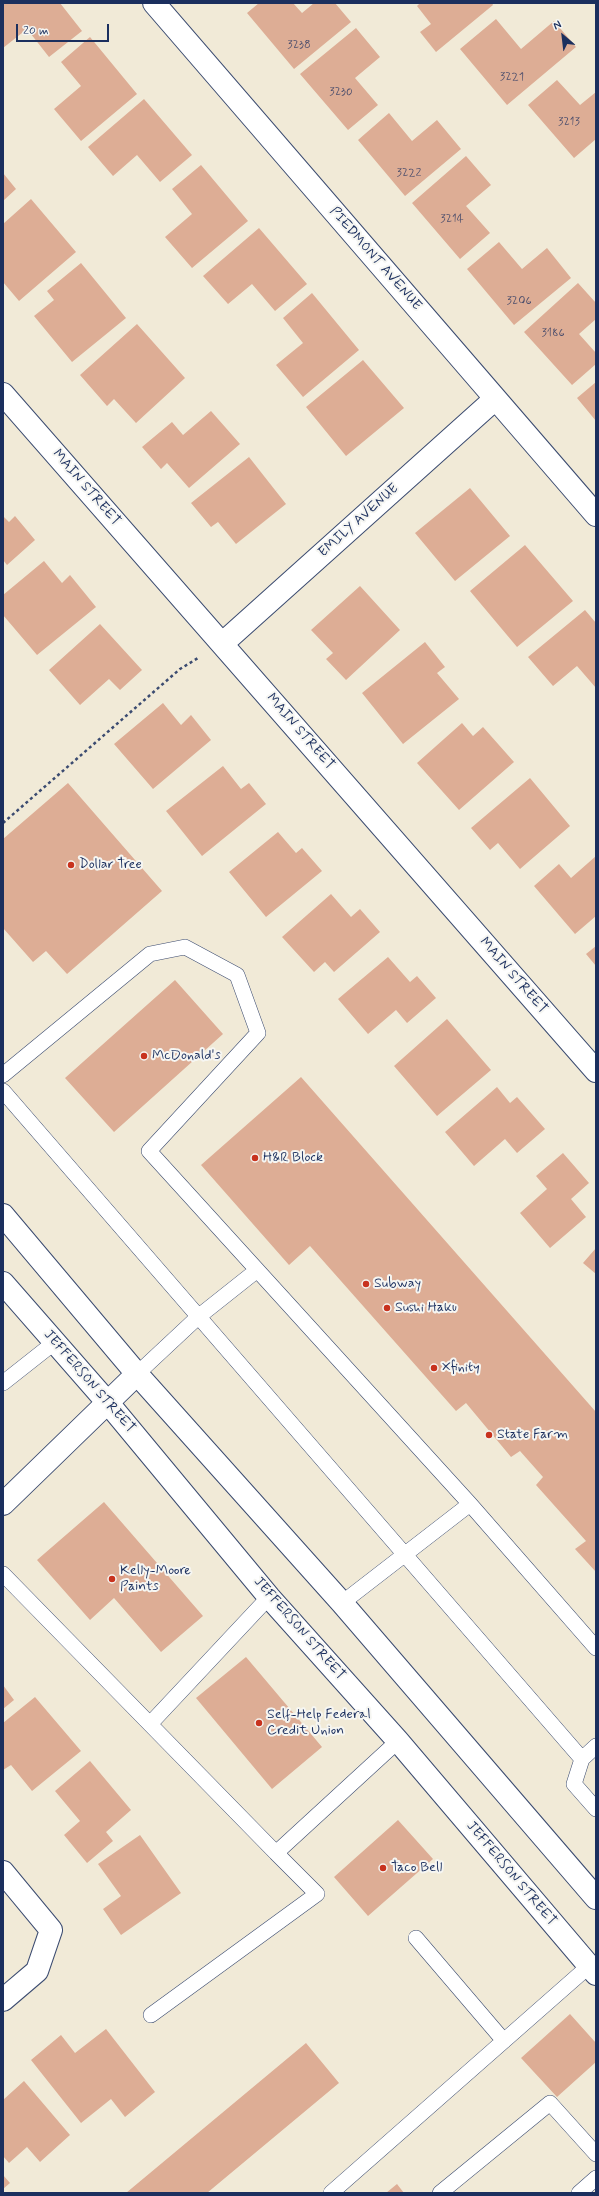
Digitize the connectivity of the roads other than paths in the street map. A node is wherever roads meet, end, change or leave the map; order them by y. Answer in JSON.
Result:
{"nodes":[{"id":1,"x":154,"y":3,"type":"edge"},
{"id":2,"x":3,"y":394,"type":"edge"},
{"id":3,"x":495,"y":399,"type":"junction"},
{"id":4,"x":596,"y":515,"type":"edge"},
{"id":5,"x":223,"y":643,"type":"junction"},
{"id":6,"x":596,"y":1072,"type":"edge"},
{"id":7,"x":3,"y":1075,"type":"edge"},
{"id":8,"x":3,"y":1091,"type":"edge"},
{"id":9,"x":3,"y":1215,"type":"edge"},
{"id":10,"x":256,"y":1271,"type":"junction"},
{"id":11,"x":3,"y":1283,"type":"edge"},
{"id":12,"x":198,"y":1317,"type":"junction"},
{"id":13,"x":55,"y":1342,"type":"junction"},
{"id":14,"x":137,"y":1374,"type":"junction"},
{"id":15,"x":3,"y":1382,"type":"edge"},
{"id":16,"x":108,"y":1403,"type":"junction"},
{"id":17,"x":3,"y":1504,"type":"edge"},
{"id":18,"x":470,"y":1504,"type":"junction"},
{"id":19,"x":405,"y":1555,"type":"junction"},
{"id":20,"x":3,"y":1574,"type":"edge"},
{"id":21,"x":270,"y":1597,"type":"junction"},
{"id":22,"x":342,"y":1602,"type":"junction"},
{"id":23,"x":596,"y":1648,"type":"edge"},
{"id":24,"x":150,"y":1724,"type":"junction"},
{"id":25,"x":398,"y":1741,"type":"junction"},
{"id":26,"x":596,"y":1746,"type":"edge"},
{"id":27,"x":582,"y":1759,"type":"junction"},
{"id":28,"x":596,"y":1809,"type":"edge"},
{"id":29,"x":276,"y":1853,"type":"junction"},
{"id":30,"x":3,"y":1872,"type":"edge"},
{"id":31,"x":596,"y":1898,"type":"edge"},
{"id":32,"x":416,"y":1938,"type":"dead end"},
{"id":33,"x":593,"y":1970,"type":"edge"},
{"id":34,"x":3,"y":2000,"type":"edge"},
{"id":35,"x":151,"y":2016,"type":"dead end"},
{"id":36,"x":504,"y":2041,"type":"junction"},
{"id":37,"x":596,"y":2154,"type":"edge"},
{"id":38,"x":596,"y":2178,"type":"edge"},
{"id":39,"x":331,"y":2193,"type":"edge"},
{"id":40,"x":440,"y":2193,"type":"edge"},
{"id":41,"x":579,"y":2193,"type":"edge"}],
"edges":[{"from":1,"to":3,"type":"street","name":"PIEDMONT AVENUE"},
{"from":2,"to":5,"type":"street","name":"MAIN STREET"},
{"from":3,"to":4,"type":"street","name":"PIEDMONT AVENUE"},
{"from":3,"to":5,"type":"street","name":"EMILY AVENUE"},
{"from":5,"to":6,"type":"street","name":"MAIN STREET"},
{"from":7,"to":10,"type":"lane"},
{"from":8,"to":12,"type":"lane"},
{"from":9,"to":14,"type":"street"},
{"from":10,"to":12,"type":"lane"},
{"from":10,"to":18,"type":"lane"},
{"from":11,"to":13,"type":"street","name":"JEFFERSON STREET"},
{"from":12,"to":14,"type":"lane"},
{"from":12,"to":19,"type":"lane"},
{"from":13,"to":15,"type":"lane"},
{"from":13,"to":16,"type":"street","name":"JEFFERSON STREET"},
{"from":14,"to":16,"type":"street"},
{"from":14,"to":22,"type":"street"},
{"from":16,"to":17,"type":"street"},
{"from":16,"to":21,"type":"street","name":"JEFFERSON STREET"},
{"from":18,"to":19,"type":"lane"},
{"from":18,"to":23,"type":"lane"},
{"from":19,"to":22,"type":"lane"},
{"from":19,"to":27,"type":"lane"},
{"from":20,"to":24,"type":"lane"},
{"from":21,"to":24,"type":"lane"},
{"from":21,"to":25,"type":"street","name":"JEFFERSON STREET"},
{"from":22,"to":31,"type":"street"},
{"from":24,"to":29,"type":"lane"},
{"from":25,"to":29,"type":"lane"},
{"from":25,"to":33,"type":"street","name":"JEFFERSON STREET"},
{"from":26,"to":27,"type":"lane"},
{"from":27,"to":28,"type":"lane"},
{"from":29,"to":35,"type":"lane"},
{"from":30,"to":34,"type":"street"},
{"from":32,"to":36,"type":"lane"},
{"from":33,"to":36,"type":"lane"},
{"from":36,"to":39,"type":"lane"},
{"from":37,"to":40,"type":"lane"},
{"from":38,"to":41,"type":"lane"}]}
